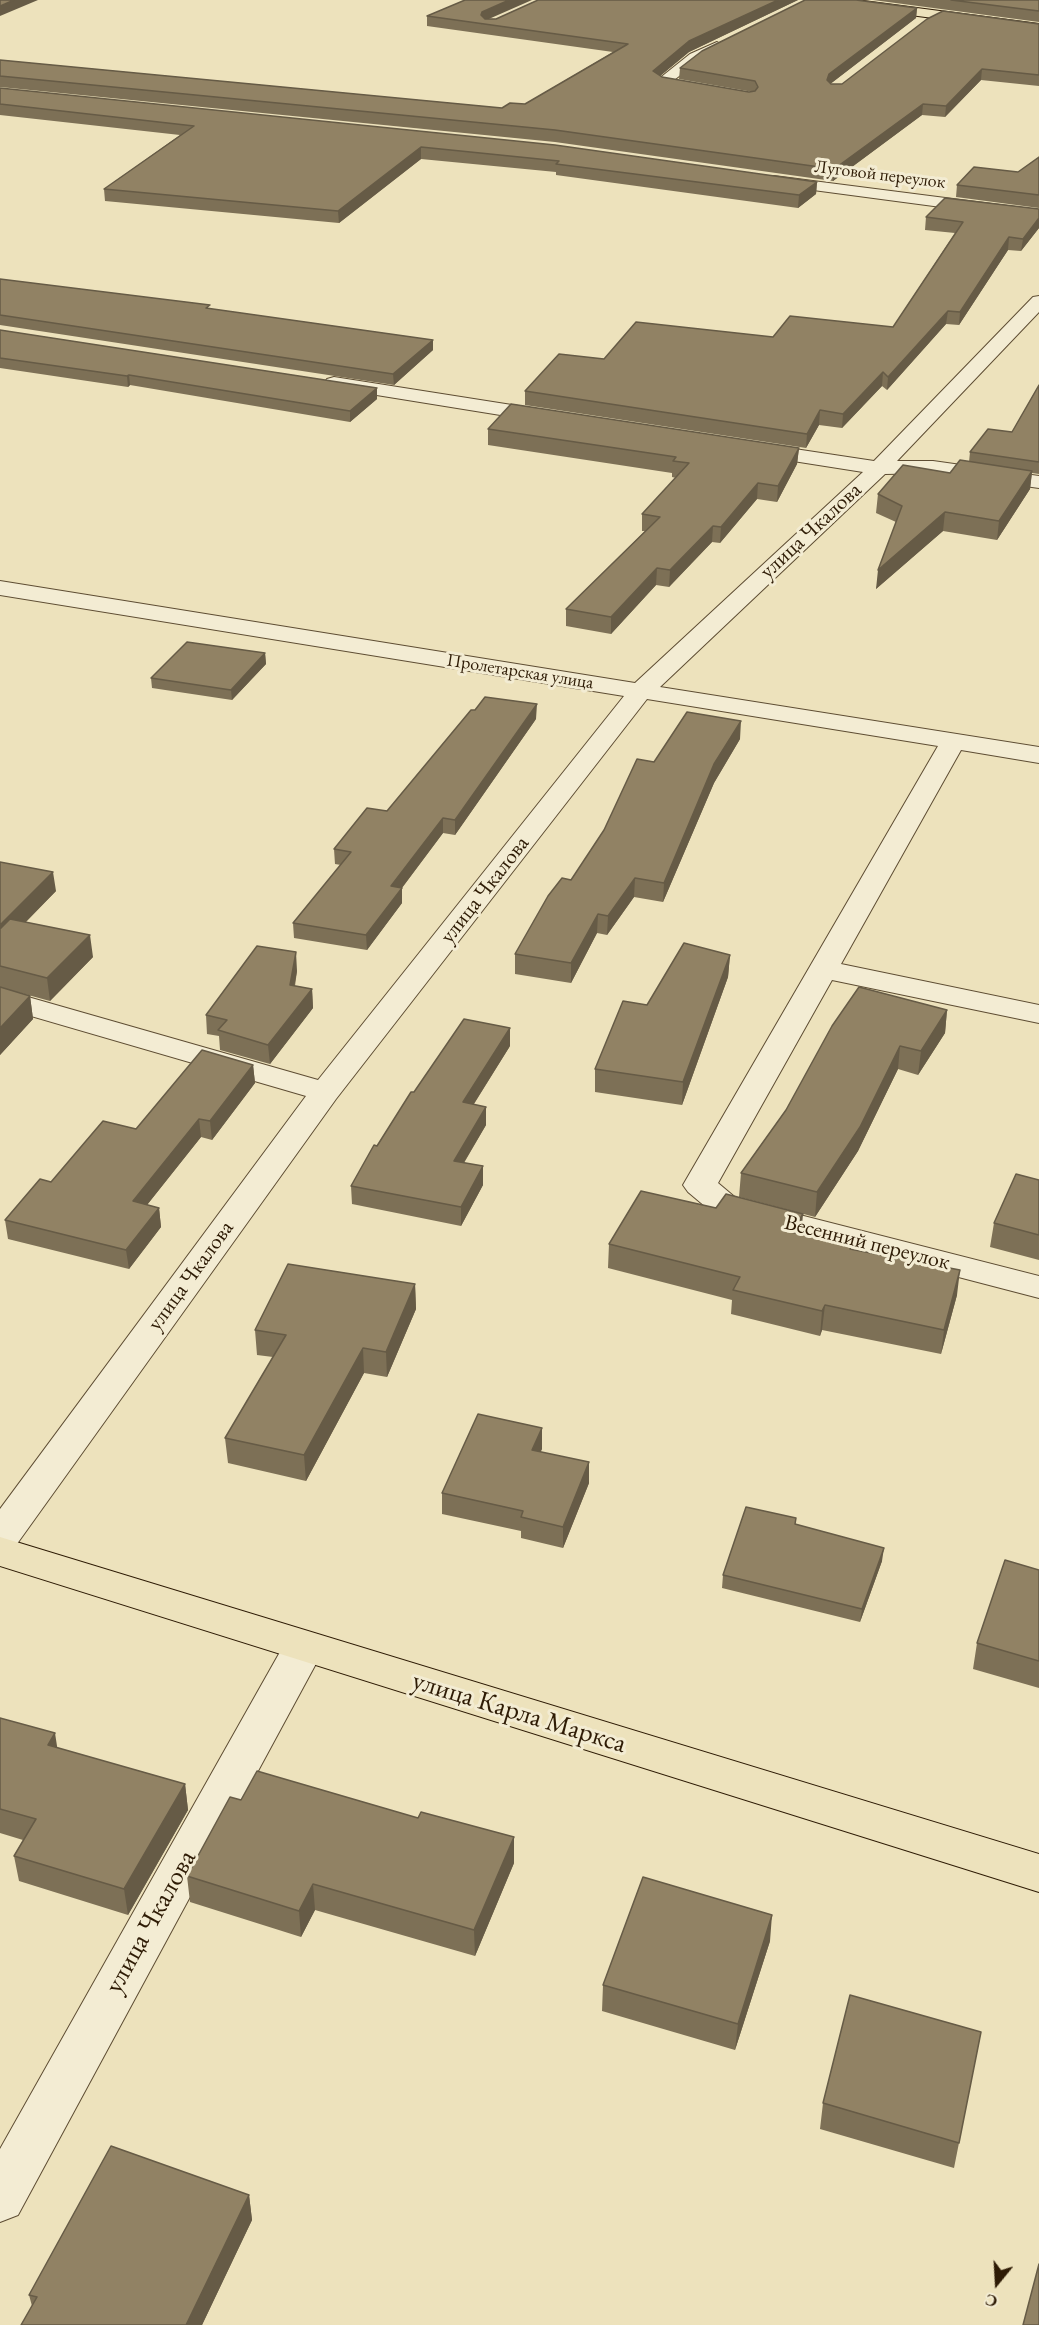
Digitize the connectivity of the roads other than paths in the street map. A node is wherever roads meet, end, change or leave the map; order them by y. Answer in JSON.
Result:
{"nodes":[{"id":1,"x":827,"y":0,"type":"edge"},
{"id":2,"x":939,"y":15,"type":"junction"},
{"id":3,"x":920,"y":24,"type":"edge"},
{"id":4,"x":1039,"y":28,"type":"edge"},
{"id":5,"x":726,"y":42,"type":"edge"},
{"id":6,"x":716,"y":91,"type":"edge"},
{"id":7,"x":762,"y":179,"type":"edge"},
{"id":8,"x":1039,"y":214,"type":"edge"},
{"id":9,"x":1039,"y":301,"type":"edge"},
{"id":10,"x":316,"y":381,"type":"edge"},
{"id":11,"x":574,"y":421,"type":"edge"},
{"id":12,"x":738,"y":446,"type":"edge"},
{"id":13,"x":879,"y":468,"type":"junction"},
{"id":14,"x":1039,"y":482,"type":"edge"},
{"id":15,"x":0,"y":588,"type":"edge"},
{"id":16,"x":641,"y":691,"type":"junction"},
{"id":17,"x":953,"y":742,"type":"junction"},
{"id":18,"x":1039,"y":755,"type":"edge"},
{"id":19,"x":824,"y":969,"type":"junction"},
{"id":20,"x":0,"y":998,"type":"edge"},
{"id":21,"x":1039,"y":1014,"type":"edge"},
{"id":22,"x":326,"y":1092,"type":"junction"},
{"id":23,"x":1039,"y":1287,"type":"edge"},
{"id":24,"x":0,"y":1538,"type":"edge"},
{"id":25,"x":0,"y":1551,"type":"edge"},
{"id":26,"x":304,"y":1647,"type":"junction"},
{"id":27,"x":1039,"y":1872,"type":"edge"},
{"id":28,"x":0,"y":2198,"type":"edge"}],
"edges":[{"from":1,"to":2,"type":"main road"},
{"from":2,"to":3,"type":"street"},
{"from":2,"to":4,"type":"main road"},
{"from":5,"to":6,"type":"street"},
{"from":7,"to":8,"type":"street","name":"Луговой переулок"},
{"from":9,"to":13,"type":"street","name":"улица Чкалова"},
{"from":10,"to":11,"type":"street"},
{"from":12,"to":13,"type":"street"},
{"from":13,"to":14,"type":"street"},
{"from":13,"to":16,"type":"street","name":"улица Чкалова"},
{"from":15,"to":16,"type":"street","name":"Пролетарская улица"},
{"from":16,"to":17,"type":"street","name":"Пролетарская улица"},
{"from":16,"to":22,"type":"street","name":"улица Чкалова"},
{"from":17,"to":18,"type":"street","name":"Пролетарская улица"},
{"from":17,"to":19,"type":"street","name":"Весенний переулок"},
{"from":19,"to":21,"type":"street"},
{"from":19,"to":23,"type":"street","name":"Весенний переулок"},
{"from":20,"to":22,"type":"street"},
{"from":22,"to":24,"type":"street","name":"улица Чкалова"},
{"from":25,"to":26,"type":"main road","name":"улица Карла Маркса"},
{"from":26,"to":27,"type":"main road","name":"улица Карла Маркса"},
{"from":26,"to":28,"type":"street","name":"улица Чкалова"}]}
